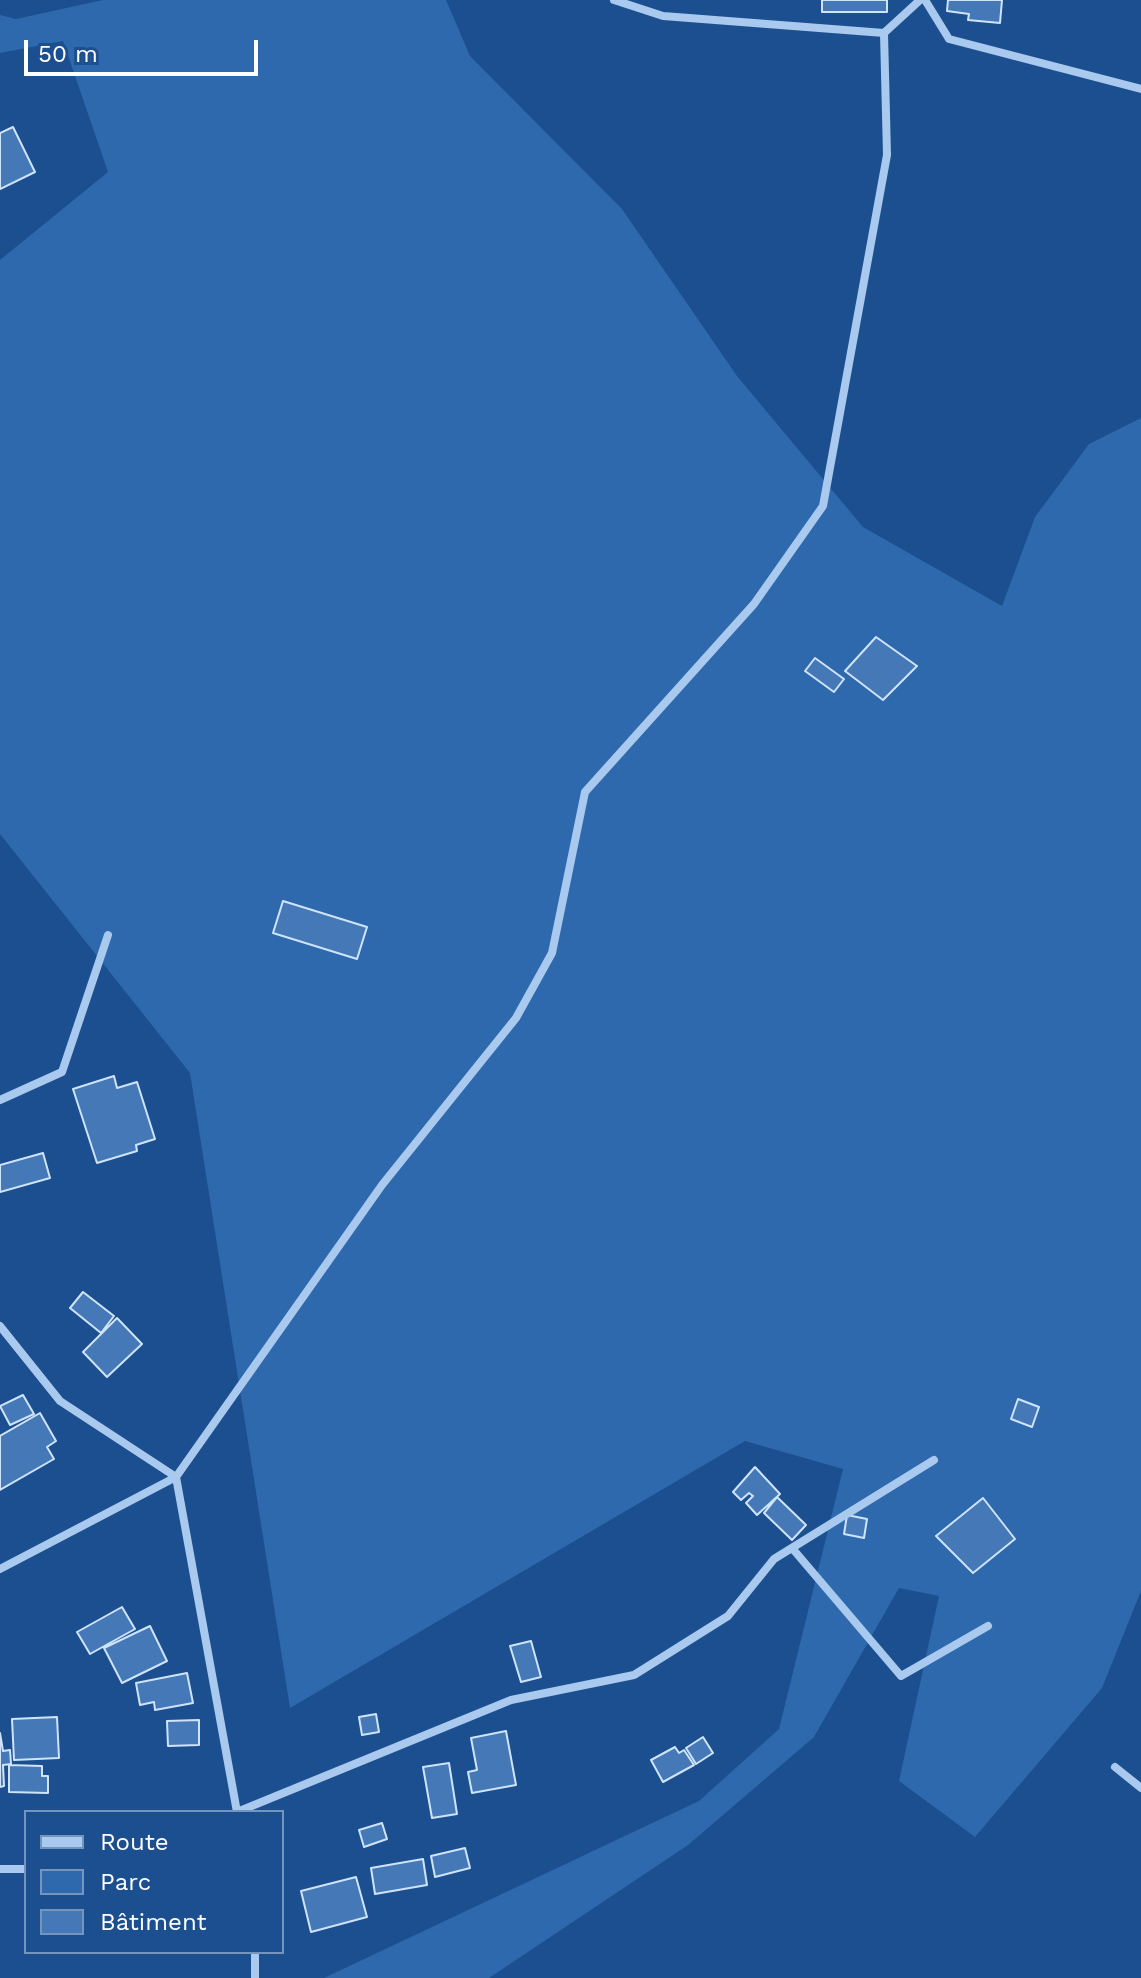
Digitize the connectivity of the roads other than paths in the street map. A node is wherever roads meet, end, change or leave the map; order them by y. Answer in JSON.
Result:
{"nodes":[{"id":1,"x":614,"y":0,"type":"edge"},
{"id":2,"x":922,"y":0,"type":"edge"},
{"id":3,"x":884,"y":33,"type":"junction"},
{"id":4,"x":1141,"y":89,"type":"edge"},
{"id":5,"x":108,"y":935,"type":"dead end"},
{"id":6,"x":0,"y":1100,"type":"edge"},
{"id":7,"x":0,"y":1326,"type":"edge"},
{"id":8,"x":934,"y":1460,"type":"dead end"},
{"id":9,"x":176,"y":1477,"type":"junction"},
{"id":10,"x":792,"y":1548,"type":"junction"},
{"id":11,"x":0,"y":1569,"type":"edge"},
{"id":12,"x":988,"y":1626,"type":"dead end"},
{"id":13,"x":1115,"y":1767,"type":"dead end"},
{"id":14,"x":1141,"y":1788,"type":"edge"},
{"id":15,"x":237,"y":1810,"type":"edge"},
{"id":16,"x":242,"y":1810,"type":"edge"},
{"id":17,"x":0,"y":1869,"type":"edge"},
{"id":18,"x":24,"y":1869,"type":"edge"},
{"id":19,"x":255,"y":1954,"type":"edge"},
{"id":20,"x":255,"y":1978,"type":"edge"}],
"edges":[{"from":1,"to":3,"type":"street"},
{"from":2,"to":3,"type":"street"},
{"from":2,"to":4,"type":"street"},
{"from":3,"to":9,"type":"street"},
{"from":5,"to":6,"type":"street"},
{"from":7,"to":9,"type":"street"},
{"from":8,"to":10,"type":"street"},
{"from":9,"to":11,"type":"street"},
{"from":9,"to":15,"type":"street"},
{"from":10,"to":12,"type":"street"},
{"from":10,"to":16,"type":"street"},
{"from":13,"to":14,"type":"street"},
{"from":17,"to":18,"type":"street"},
{"from":19,"to":20,"type":"street"}]}
